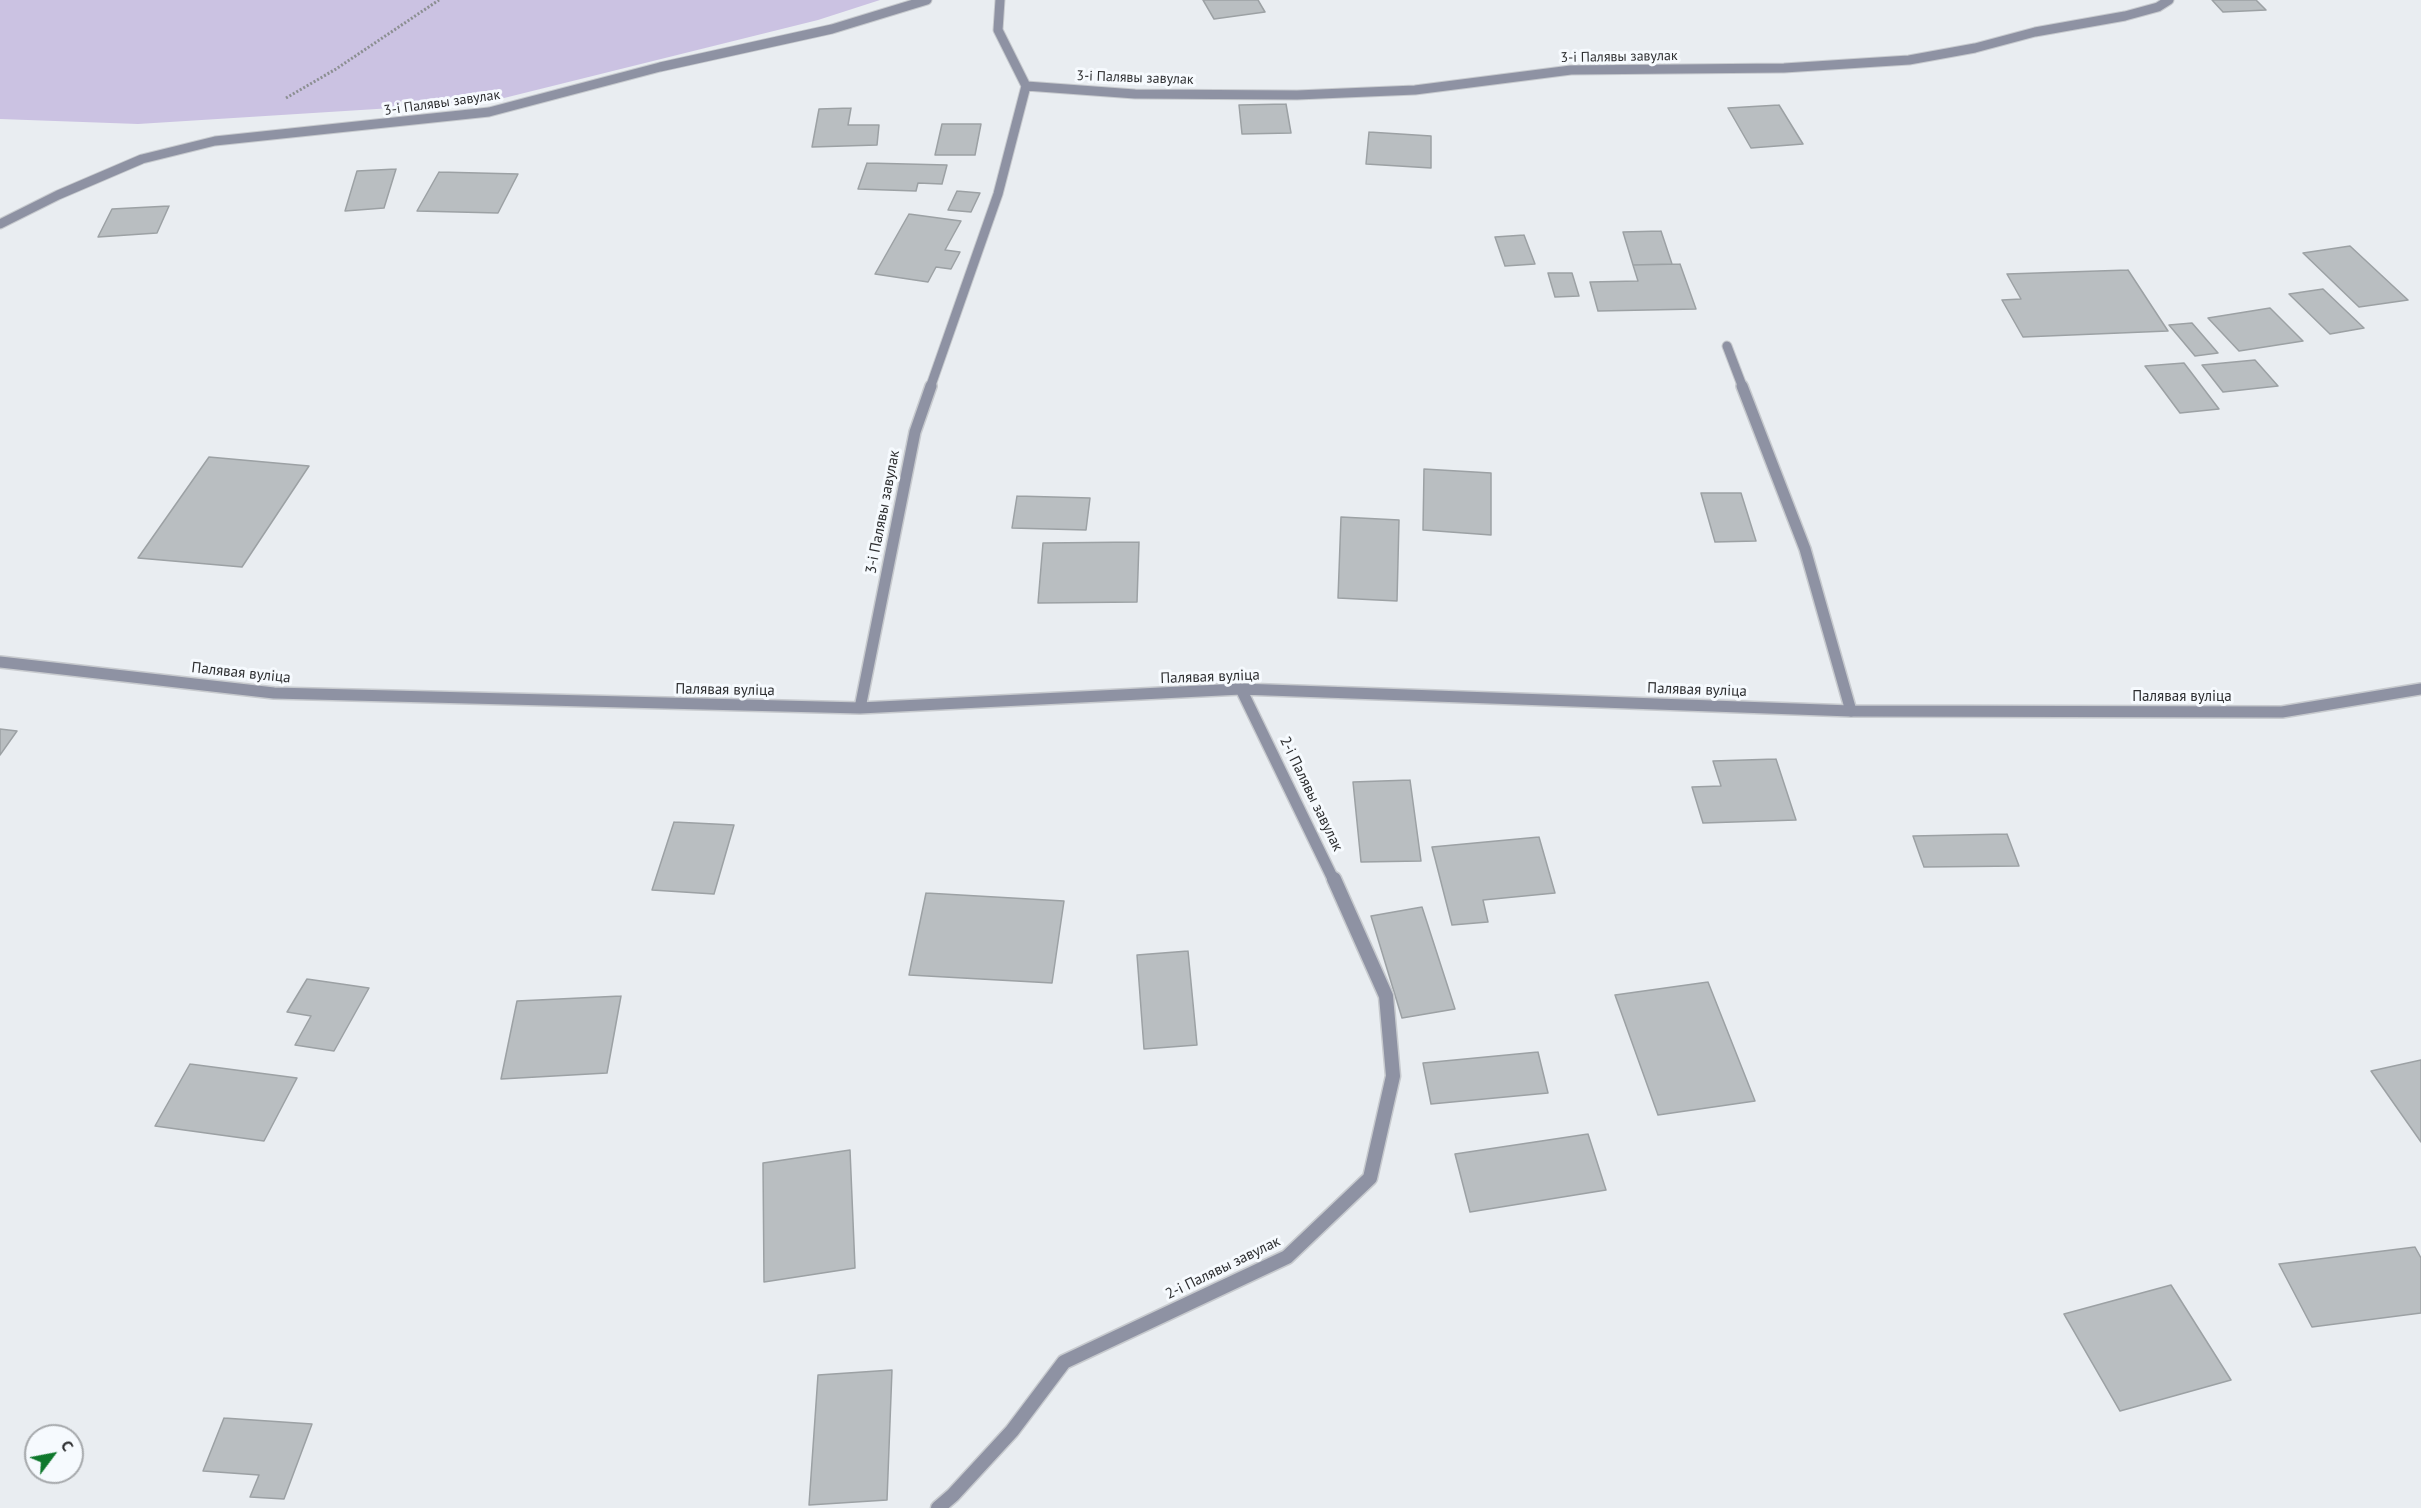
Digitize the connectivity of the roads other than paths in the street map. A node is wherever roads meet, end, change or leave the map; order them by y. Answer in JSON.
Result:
{"nodes":[{"id":1,"x":927,"y":0,"type":"edge"},
{"id":2,"x":1000,"y":0,"type":"edge"},
{"id":3,"x":2169,"y":0,"type":"edge"},
{"id":4,"x":1026,"y":86,"type":"junction"},
{"id":5,"x":0,"y":224,"type":"edge"},
{"id":6,"x":1727,"y":346,"type":"dead end"},
{"id":7,"x":0,"y":662,"type":"edge"},
{"id":8,"x":1242,"y":689,"type":"junction"},
{"id":9,"x":2421,"y":689,"type":"edge"},
{"id":10,"x":860,"y":708,"type":"junction"},
{"id":11,"x":1851,"y":711,"type":"junction"},
{"id":12,"x":938,"y":1508,"type":"edge"}],
"edges":[{"from":1,"to":5,"type":"street","name":"3-і Палявы завулак"},
{"from":2,"to":4,"type":"street"},
{"from":3,"to":4,"type":"street","name":"3-і Палявы завулак"},
{"from":4,"to":10,"type":"street","name":"3-і Палявы завулак"},
{"from":6,"to":11,"type":"street"},
{"from":7,"to":10,"type":"street","name":"Палявая вуліца"},
{"from":8,"to":10,"type":"street","name":"Палявая вуліца"},
{"from":8,"to":11,"type":"street","name":"Палявая вуліца"},
{"from":8,"to":12,"type":"street","name":"2-і Палявы завулак"},
{"from":9,"to":11,"type":"street","name":"Палявая вуліца"}]}
